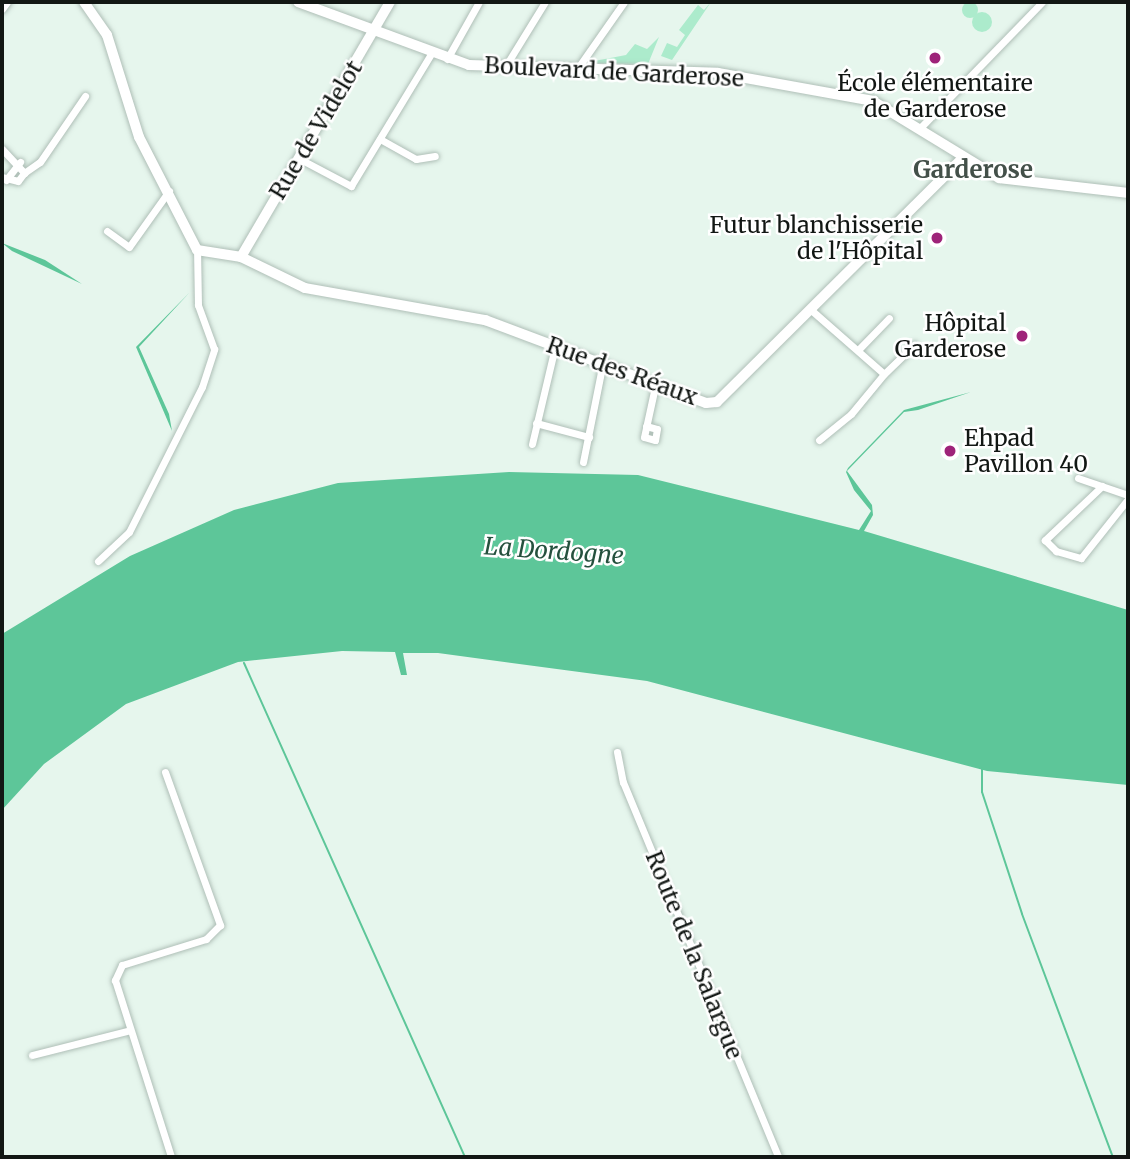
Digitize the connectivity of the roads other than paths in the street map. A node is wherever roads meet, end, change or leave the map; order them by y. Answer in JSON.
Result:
{"nodes":[{"id":1,"x":7,"y":2,"type":"edge"},
{"id":2,"x":84,"y":2,"type":"edge"},
{"id":3,"x":298,"y":2,"type":"edge"},
{"id":4,"x":390,"y":2,"type":"edge"},
{"id":5,"x":479,"y":2,"type":"edge"},
{"id":6,"x":545,"y":2,"type":"edge"},
{"id":7,"x":624,"y":2,"type":"edge"},
{"id":8,"x":1042,"y":2,"type":"edge"},
{"id":9,"x":2,"y":9,"type":"edge"},
{"id":10,"x":373,"y":33,"type":"junction"},
{"id":11,"x":431,"y":54,"type":"junction"},
{"id":12,"x":447,"y":59,"type":"junction"},
{"id":13,"x":505,"y":67,"type":"junction"},
{"id":14,"x":575,"y":72,"type":"junction"},
{"id":15,"x":85,"y":96,"type":"dead end"},
{"id":16,"x":920,"y":128,"type":"junction"},
{"id":17,"x":380,"y":139,"type":"junction"},
{"id":18,"x":2,"y":149,"type":"edge"},
{"id":19,"x":435,"y":156,"type":"dead end"},
{"id":20,"x":300,"y":159,"type":"junction"},
{"id":21,"x":961,"y":160,"type":"junction"},
{"id":22,"x":20,"y":162,"type":"junction"},
{"id":23,"x":24,"y":173,"type":"junction"},
{"id":24,"x":4,"y":178,"type":"edge"},
{"id":25,"x":169,"y":190,"type":"junction"},
{"id":26,"x":1128,"y":193,"type":"edge"},
{"id":27,"x":107,"y":230,"type":"dead end"},
{"id":28,"x":197,"y":250,"type":"junction"},
{"id":29,"x":241,"y":257,"type":"junction"},
{"id":30,"x":810,"y":309,"type":"junction"},
{"id":31,"x":889,"y":318,"type":"dead end"},
{"id":32,"x":914,"y":345,"type":"dead end"},
{"id":33,"x":555,"y":346,"type":"junction"},
{"id":34,"x":859,"y":349,"type":"junction"},
{"id":35,"x":603,"y":362,"type":"junction"},
{"id":36,"x":884,"y":374,"type":"junction"},
{"id":37,"x":656,"y":381,"type":"junction"},
{"id":38,"x":536,"y":423,"type":"junction"},
{"id":39,"x":646,"y":426,"type":"dead end"},
{"id":40,"x":589,"y":437,"type":"junction"},
{"id":41,"x":819,"y":440,"type":"dead end"},
{"id":42,"x":532,"y":444,"type":"dead end"},
{"id":43,"x":583,"y":462,"type":"dead end"},
{"id":44,"x":1078,"y":478,"type":"dead end"},
{"id":45,"x":1102,"y":486,"type":"junction"},
{"id":46,"x":1128,"y":497,"type":"edge"},
{"id":47,"x":98,"y":561,"type":"dead end"},
{"id":48,"x":617,"y":752,"type":"dead end"},
{"id":49,"x":165,"y":772,"type":"dead end"},
{"id":50,"x":127,"y":1031,"type":"junction"},
{"id":51,"x":32,"y":1055,"type":"dead end"},
{"id":52,"x":171,"y":1157,"type":"edge"},
{"id":53,"x":778,"y":1157,"type":"edge"}],
"edges":[{"from":1,"to":9,"type":"street"},
{"from":2,"to":25,"type":"street"},
{"from":3,"to":10,"type":"street","name":"Boulevard de Garderose"},
{"from":4,"to":10,"type":"street","name":"Rue de Videlot"},
{"from":5,"to":12,"type":"street"},
{"from":6,"to":13,"type":"street"},
{"from":7,"to":14,"type":"street"},
{"from":8,"to":16,"type":"street"},
{"from":10,"to":11,"type":"street","name":"Boulevard de Garderose"},
{"from":10,"to":20,"type":"street","name":"Rue de Videlot"},
{"from":11,"to":12,"type":"street","name":"Boulevard de Garderose"},
{"from":11,"to":17,"type":"street"},
{"from":12,"to":13,"type":"street","name":"Boulevard de Garderose"},
{"from":13,"to":14,"type":"street","name":"Boulevard de Garderose"},
{"from":14,"to":16,"type":"street","name":"Boulevard de Garderose"},
{"from":15,"to":23,"type":"street"},
{"from":16,"to":21,"type":"street","name":"Boulevard de Garderose"},
{"from":17,"to":19,"type":"street"},
{"from":17,"to":20,"type":"street"},
{"from":18,"to":22,"type":"street"},
{"from":20,"to":29,"type":"street","name":"Rue de Videlot"},
{"from":21,"to":26,"type":"street","name":"Boulevard de Garderose"},
{"from":21,"to":30,"type":"street","name":"Rue des Réaux"},
{"from":22,"to":23,"type":"street"},
{"from":22,"to":24,"type":"street"},
{"from":23,"to":24,"type":"street"},
{"from":25,"to":27,"type":"street"},
{"from":25,"to":28,"type":"street"},
{"from":28,"to":29,"type":"street","name":"Rue des Réaux"},
{"from":28,"to":47,"type":"street"},
{"from":29,"to":33,"type":"street","name":"Rue des Réaux"},
{"from":30,"to":34,"type":"street"},
{"from":30,"to":37,"type":"street","name":"Rue des Réaux"},
{"from":31,"to":34,"type":"street"},
{"from":32,"to":36,"type":"street"},
{"from":33,"to":35,"type":"street","name":"Rue des Réaux"},
{"from":33,"to":38,"type":"street"},
{"from":34,"to":36,"type":"street"},
{"from":35,"to":37,"type":"street","name":"Rue des Réaux"},
{"from":35,"to":40,"type":"street"},
{"from":36,"to":41,"type":"street"},
{"from":37,"to":39,"type":"street"},
{"from":38,"to":40,"type":"street"},
{"from":38,"to":42,"type":"street"},
{"from":40,"to":43,"type":"street"},
{"from":44,"to":45,"type":"street"},
{"from":45,"to":46,"type":"street"},
{"from":45,"to":46,"type":"street"},
{"from":48,"to":53,"type":"street","name":"Route de la Salargue"},
{"from":49,"to":50,"type":"street"},
{"from":50,"to":51,"type":"street"},
{"from":50,"to":52,"type":"street"}]}
